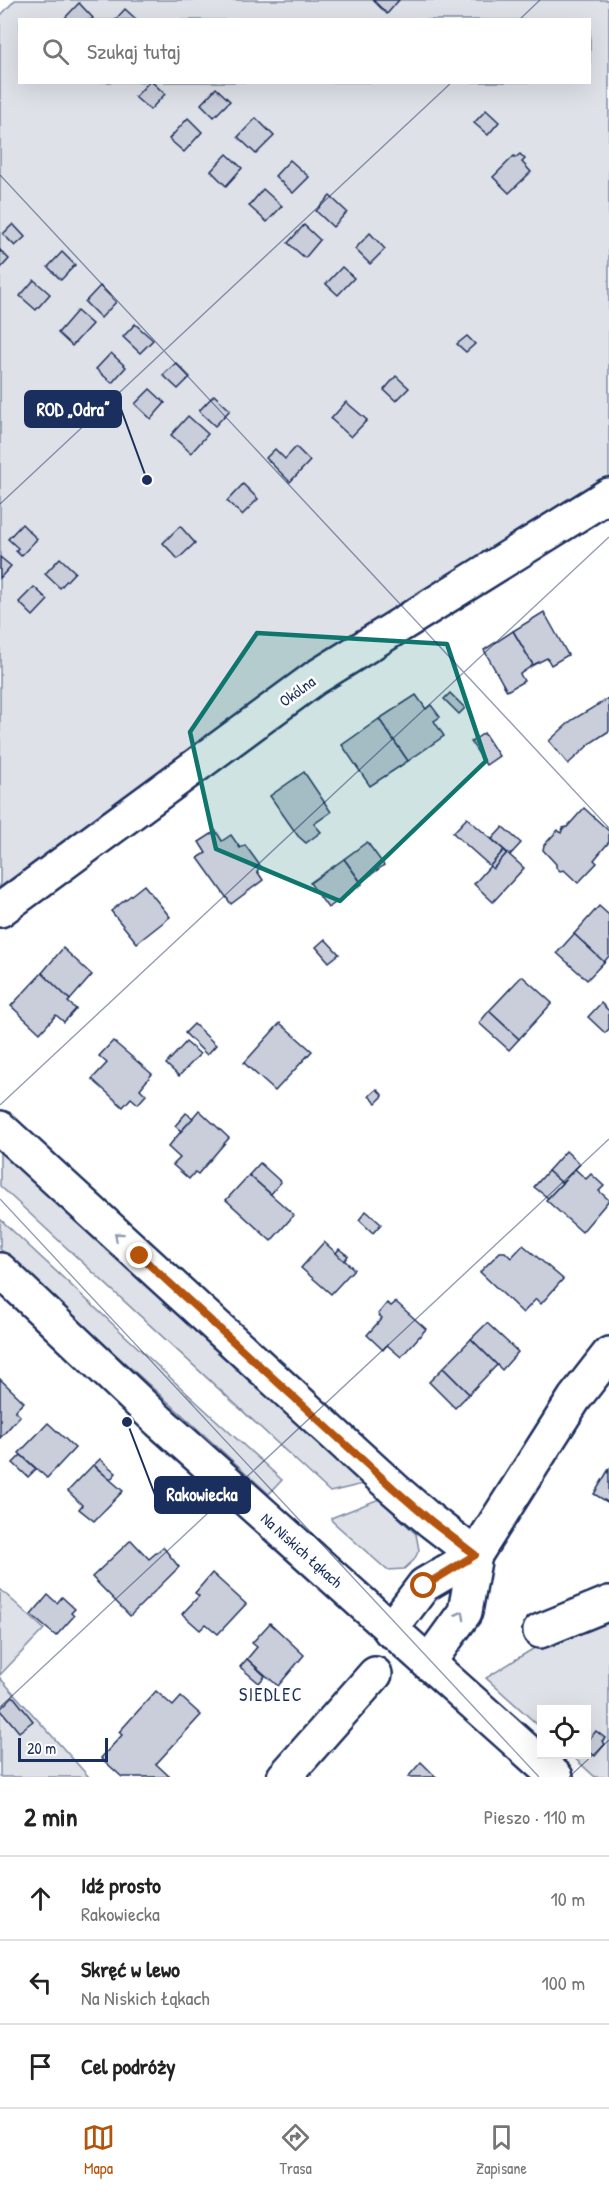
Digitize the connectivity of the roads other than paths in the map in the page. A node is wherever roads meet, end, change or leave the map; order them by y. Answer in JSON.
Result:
{"nodes":[{"id":1,"x":609,"y":495,"type":"edge"},
{"id":2,"x":0,"y":910,"type":"edge"},
{"id":3,"x":0,"y":1128,"type":"edge"},
{"id":4,"x":0,"y":1270,"type":"edge"},
{"id":5,"x":609,"y":1354,"type":"edge"},
{"id":6,"x":475,"y":1555,"type":"junction"},
{"id":7,"x":609,"y":1603,"type":"edge"},
{"id":8,"x":390,"y":1630,"type":"junction"},
{"id":9,"x":540,"y":1631,"type":"dead end"},
{"id":10,"x":428,"y":1663,"type":"junction"},
{"id":11,"x":375,"y":1674,"type":"dead end"},
{"id":12,"x":284,"y":1777,"type":"edge"},
{"id":13,"x":556,"y":1777,"type":"edge"}],
"edges":[{"from":1,"to":2,"type":"street","name":"Okólna"},
{"from":6,"to":3,"type":"street","one_way":true},
{"from":4,"to":8,"type":"street","name":"Na Niskich Łąkach"},
{"from":5,"to":6,"type":"street"},
{"from":6,"to":8,"type":"street"},
{"from":10,"to":6,"type":"street","one_way":true},
{"from":7,"to":9,"type":"street"},
{"from":8,"to":10,"type":"street","name":"Na Niskich Łąkach"},
{"from":10,"to":13,"type":"street","name":"Na Niskich Łąkach"},
{"from":11,"to":12,"type":"street"}]}
